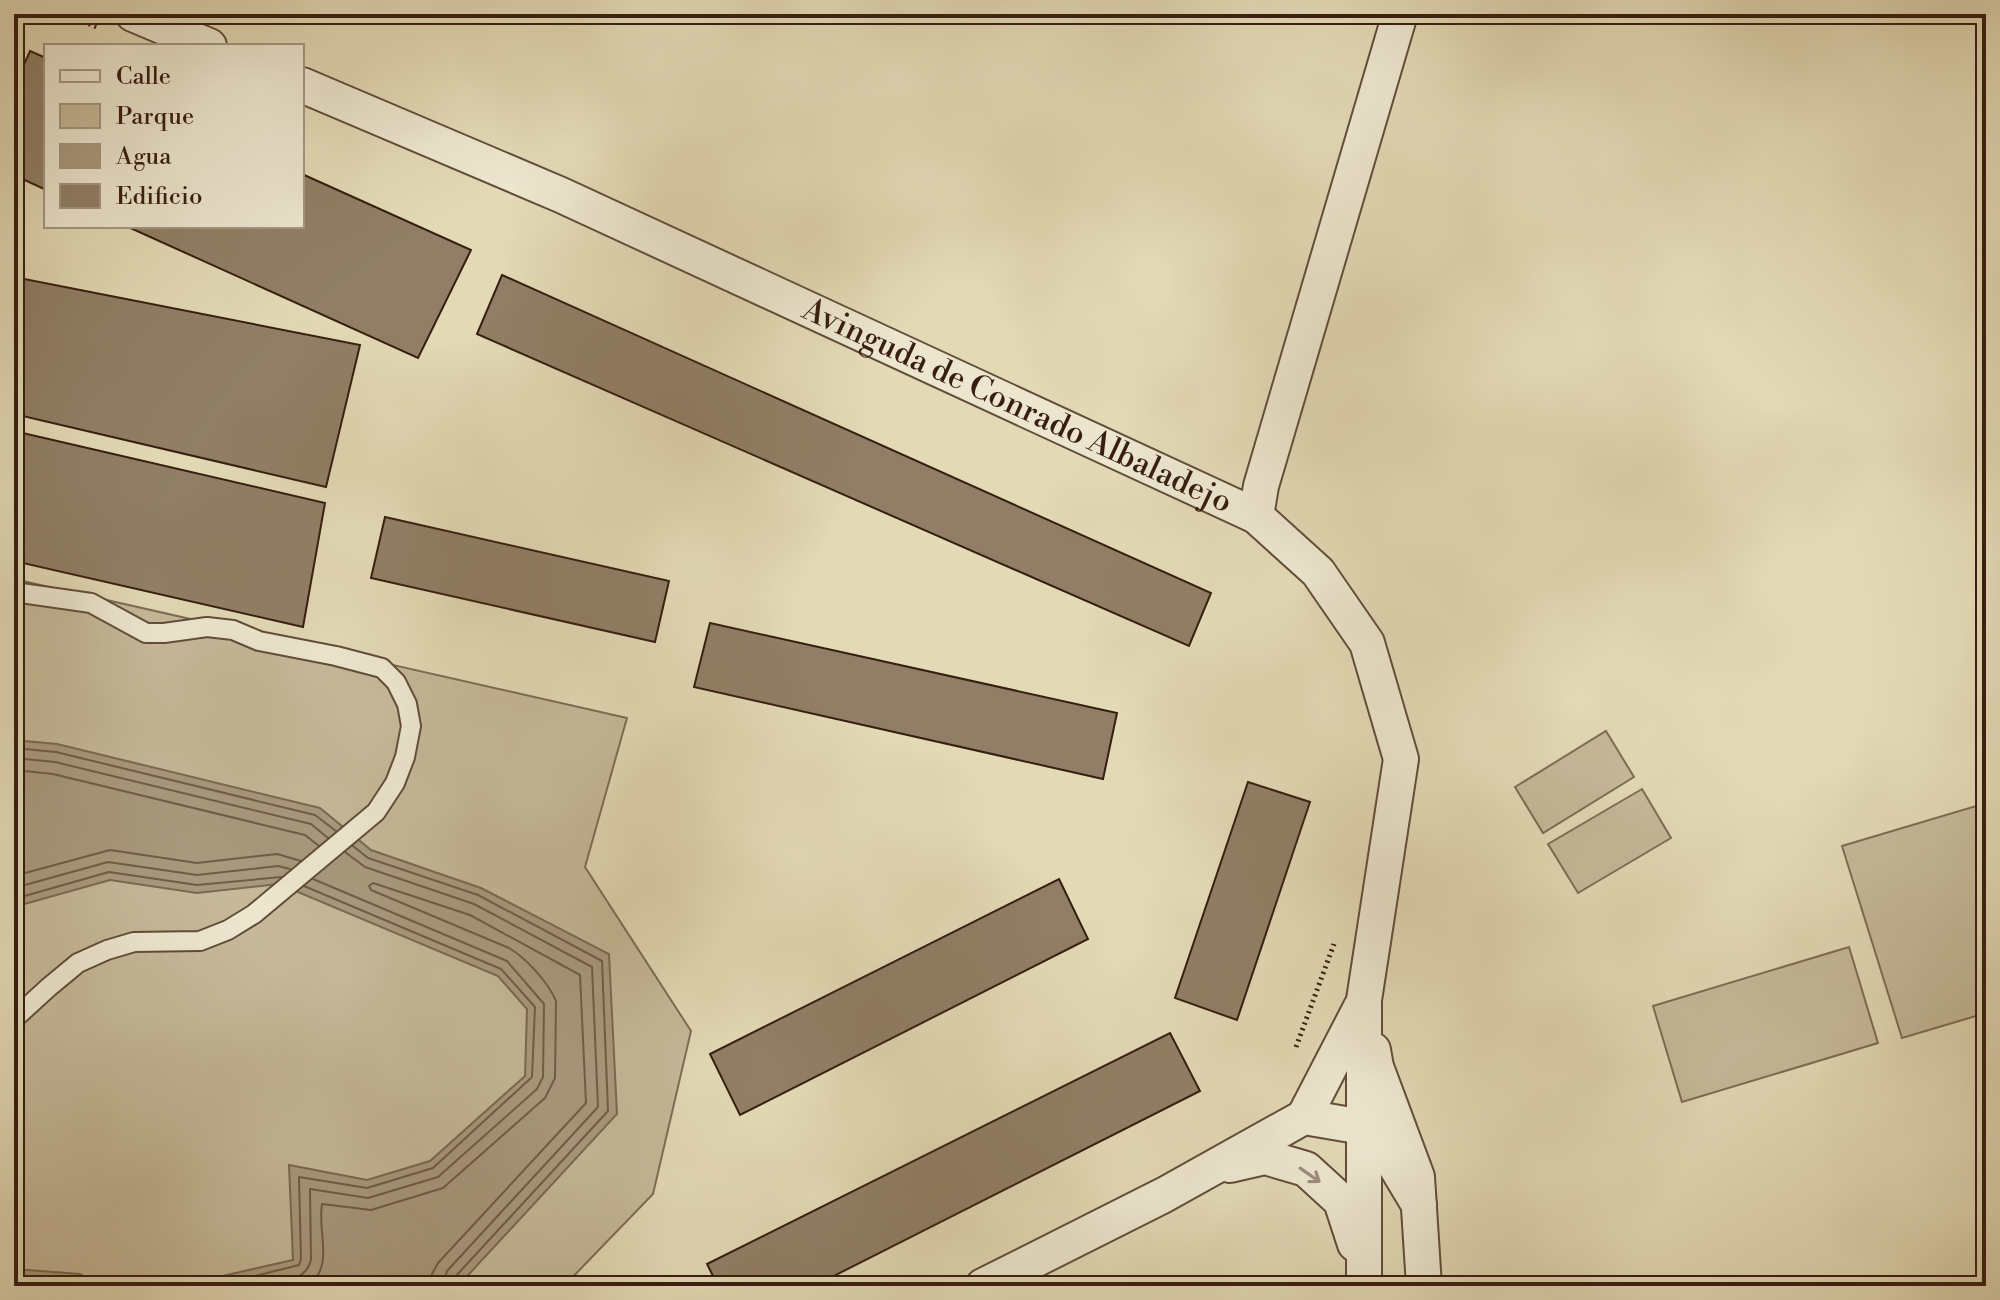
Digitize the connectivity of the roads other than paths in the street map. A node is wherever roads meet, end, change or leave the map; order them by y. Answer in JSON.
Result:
{"nodes":[{"id":1,"x":133,"y":14,"type":"edge"},
{"id":2,"x":1400,"y":14,"type":"edge"},
{"id":3,"x":204,"y":44,"type":"edge"},
{"id":4,"x":304,"y":86,"type":"edge"},
{"id":5,"x":1256,"y":516,"type":"junction"},
{"id":6,"x":14,"y":592,"type":"edge"},
{"id":7,"x":1364,"y":1000,"type":"junction"},
{"id":8,"x":14,"y":1019,"type":"edge"},
{"id":9,"x":1304,"y":1117,"type":"junction"},
{"id":10,"x":1363,"y":1127,"type":"junction"},
{"id":11,"x":1210,"y":1170,"type":"junction"},
{"id":12,"x":1418,"y":1191,"type":"junction"},
{"id":13,"x":1364,"y":1276,"type":"edge"},
{"id":14,"x":983,"y":1286,"type":"edge"},
{"id":15,"x":1424,"y":1286,"type":"edge"}],
"edges":[{"from":1,"to":3,"type":"street"},
{"from":2,"to":5,"type":"street","name":"Avinguda de Conrado Albaladejo"},
{"from":4,"to":5,"type":"street","name":"Avinguda de Conrado Albaladejo"},
{"from":5,"to":7,"type":"street"},
{"from":6,"to":8,"type":"lane"},
{"from":7,"to":9,"type":"street"},
{"from":7,"to":10,"type":"street"},
{"from":7,"to":12,"type":"street"},
{"from":9,"to":10,"type":"street"},
{"from":9,"to":11,"type":"street"},
{"from":10,"to":12,"type":"street"},
{"from":10,"to":13,"type":"street"},
{"from":11,"to":13,"type":"street","one_way":true},
{"from":11,"to":14,"type":"street"},
{"from":12,"to":15,"type":"street"}]}
